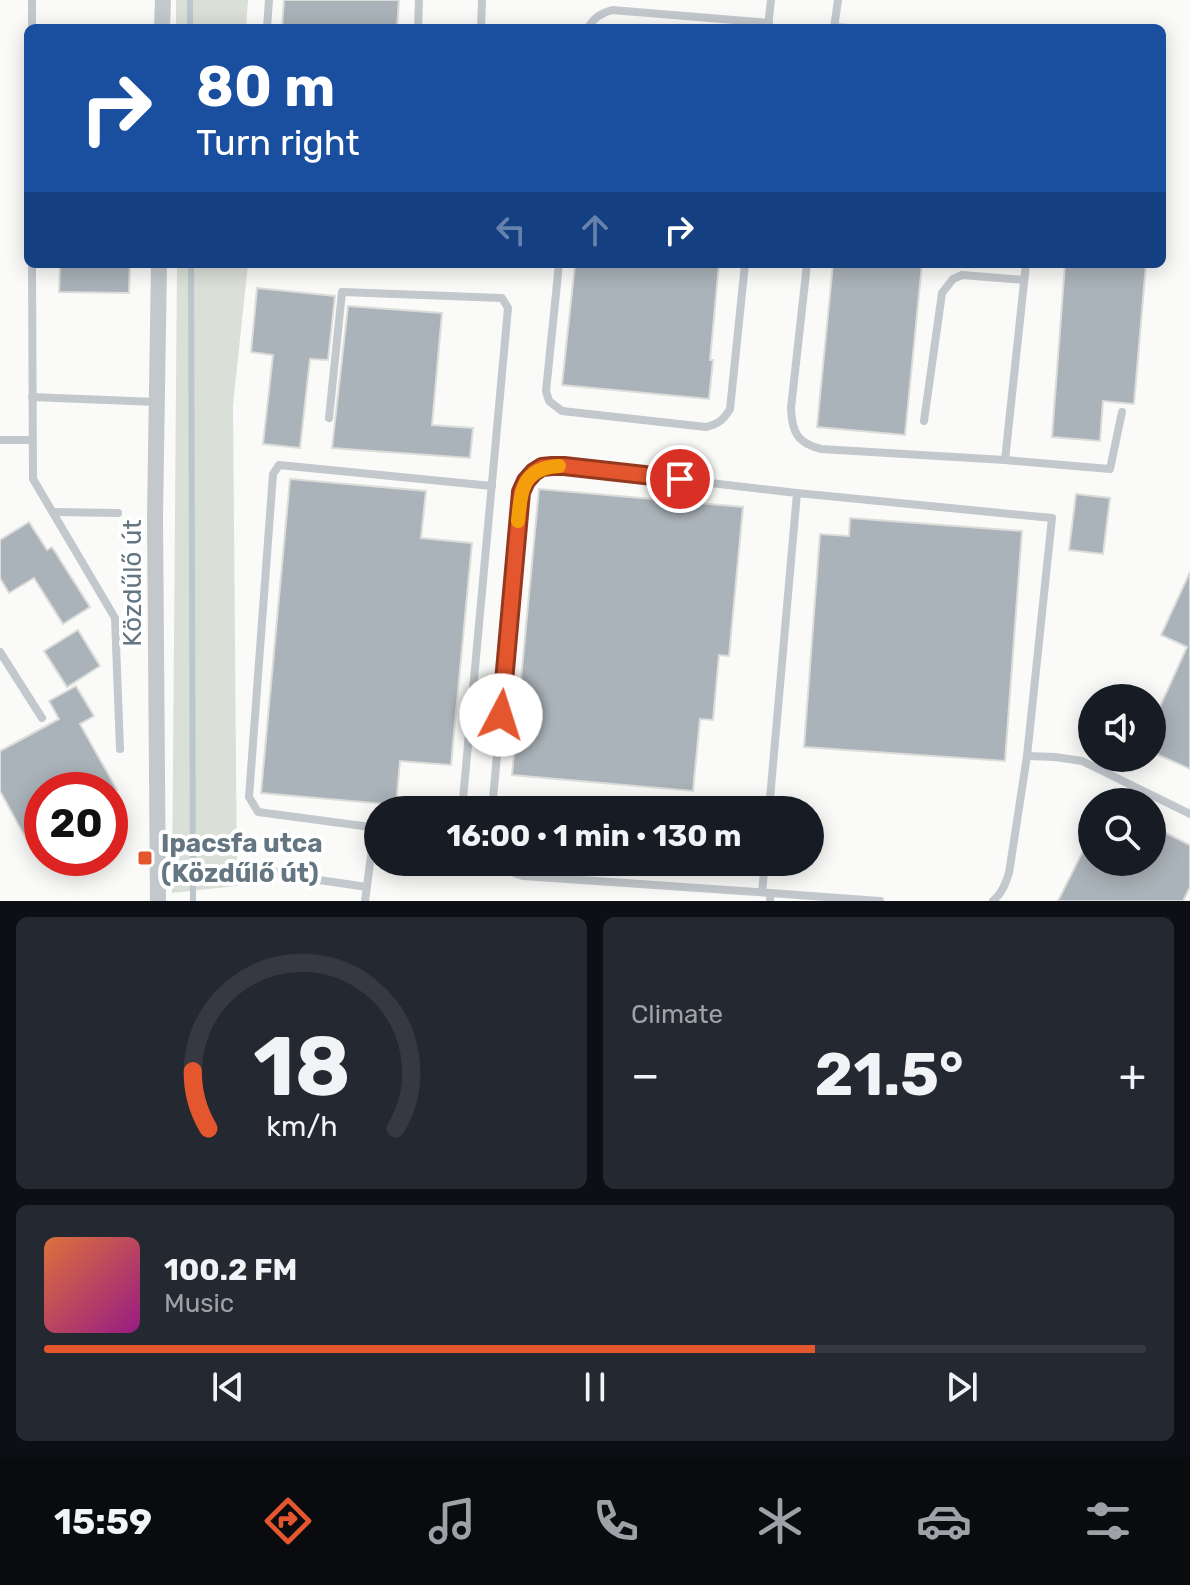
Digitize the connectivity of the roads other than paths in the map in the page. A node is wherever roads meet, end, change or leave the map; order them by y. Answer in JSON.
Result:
{"nodes":[{"id":1,"x":32,"y":0,"type":"edge"},
{"id":2,"x":163,"y":0,"type":"edge"},
{"id":3,"x":269,"y":0,"type":"edge"},
{"id":4,"x":419,"y":0,"type":"edge"},
{"id":5,"x":482,"y":0,"type":"edge"},
{"id":6,"x":771,"y":0,"type":"edge"},
{"id":7,"x":838,"y":0,"type":"edge"},
{"id":8,"x":32,"y":24,"type":"edge"},
{"id":9,"x":162,"y":24,"type":"edge"},
{"id":10,"x":267,"y":24,"type":"edge"},
{"id":11,"x":418,"y":24,"type":"edge"},
{"id":12,"x":481,"y":24,"type":"edge"},
{"id":13,"x":590,"y":24,"type":"edge"},
{"id":14,"x":749,"y":24,"type":"edge"},
{"id":15,"x":769,"y":24,"type":"edge"},
{"id":16,"x":834,"y":24,"type":"edge"},
{"id":17,"x":32,"y":268,"type":"edge"},
{"id":18,"x":159,"y":268,"type":"edge"},
{"id":19,"x":559,"y":268,"type":"edge"},
{"id":20,"x":745,"y":268,"type":"edge"},
{"id":21,"x":807,"y":268,"type":"edge"},
{"id":22,"x":1026,"y":268,"type":"edge"},
{"id":23,"x":1024,"y":280,"type":"junction"},
{"id":24,"x":32,"y":397,"type":"junction"},
{"id":25,"x":156,"y":402,"type":"junction"},
{"id":26,"x":1122,"y":412,"type":"dead end"},
{"id":27,"x":329,"y":418,"type":"dead end"},
{"id":28,"x":924,"y":421,"type":"dead end"},
{"id":29,"x":0,"y":440,"type":"edge"},
{"id":30,"x":32,"y":440,"type":"junction"},
{"id":31,"x":1005,"y":460,"type":"junction"},
{"id":32,"x":492,"y":486,"type":"junction"},
{"id":33,"x":797,"y":493,"type":"junction"},
{"id":34,"x":53,"y":512,"type":"junction"},
{"id":35,"x":118,"y":513,"type":"dead end"},
{"id":36,"x":0,"y":652,"type":"edge"},
{"id":37,"x":42,"y":718,"type":"dead end"},
{"id":38,"x":120,"y":749,"type":"dead end"},
{"id":39,"x":1027,"y":756,"type":"junction"},
{"id":40,"x":463,"y":796,"type":"edge"},
{"id":41,"x":493,"y":796,"type":"edge"},
{"id":42,"x":770,"y":796,"type":"edge"},
{"id":43,"x":1190,"y":814,"type":"edge"},
{"id":44,"x":362,"y":826,"type":"edge"},
{"id":45,"x":267,"y":866,"type":"dead end"},
{"id":46,"x":369,"y":876,"type":"edge"},
{"id":47,"x":523,"y":876,"type":"edge"},
{"id":48,"x":367,"y":887,"type":"junction"},
{"id":49,"x":767,"y":895,"type":"edge"},
{"id":50,"x":158,"y":901,"type":"edge"},
{"id":51,"x":365,"y":901,"type":"edge"},
{"id":52,"x":880,"y":901,"type":"edge"},
{"id":53,"x":993,"y":901,"type":"edge"}],
"edges":[{"from":1,"to":8,"type":"lane"},
{"from":2,"to":9,"type":"street"},
{"from":3,"to":10,"type":"lane"},
{"from":4,"to":11,"type":"lane"},
{"from":5,"to":12,"type":"lane"},
{"from":6,"to":15,"type":"lane"},
{"from":7,"to":16,"type":"lane"},
{"from":13,"to":14,"type":"lane"},
{"from":17,"to":24,"type":"lane"},
{"from":18,"to":25,"type":"street","name":"Közdűlő út"},
{"from":19,"to":20,"type":"lane"},
{"from":21,"to":31,"type":"lane"},
{"from":22,"to":23,"type":"lane"},
{"from":23,"to":28,"type":"lane"},
{"from":23,"to":31,"type":"lane"},
{"from":24,"to":25,"type":"lane"},
{"from":24,"to":30,"type":"lane"},
{"from":25,"to":50,"type":"street","name":"Közdűlő út"},
{"from":26,"to":31,"type":"lane"},
{"from":27,"to":32,"type":"lane"},
{"from":29,"to":30,"type":"lane"},
{"from":30,"to":34,"type":"lane"},
{"from":32,"to":40,"type":"lane"},
{"from":32,"to":44,"type":"lane"},
{"from":33,"to":39,"type":"lane"},
{"from":33,"to":41,"type":"lane"},
{"from":33,"to":42,"type":"lane"},
{"from":34,"to":35,"type":"lane"},
{"from":34,"to":38,"type":"lane"},
{"from":36,"to":37,"type":"lane"},
{"from":39,"to":43,"type":"lane"},
{"from":39,"to":53,"type":"lane"},
{"from":45,"to":48,"type":"lane"},
{"from":46,"to":48,"type":"lane"},
{"from":47,"to":49,"type":"lane"},
{"from":48,"to":51,"type":"lane"},
{"from":49,"to":52,"type":"lane"}]}
